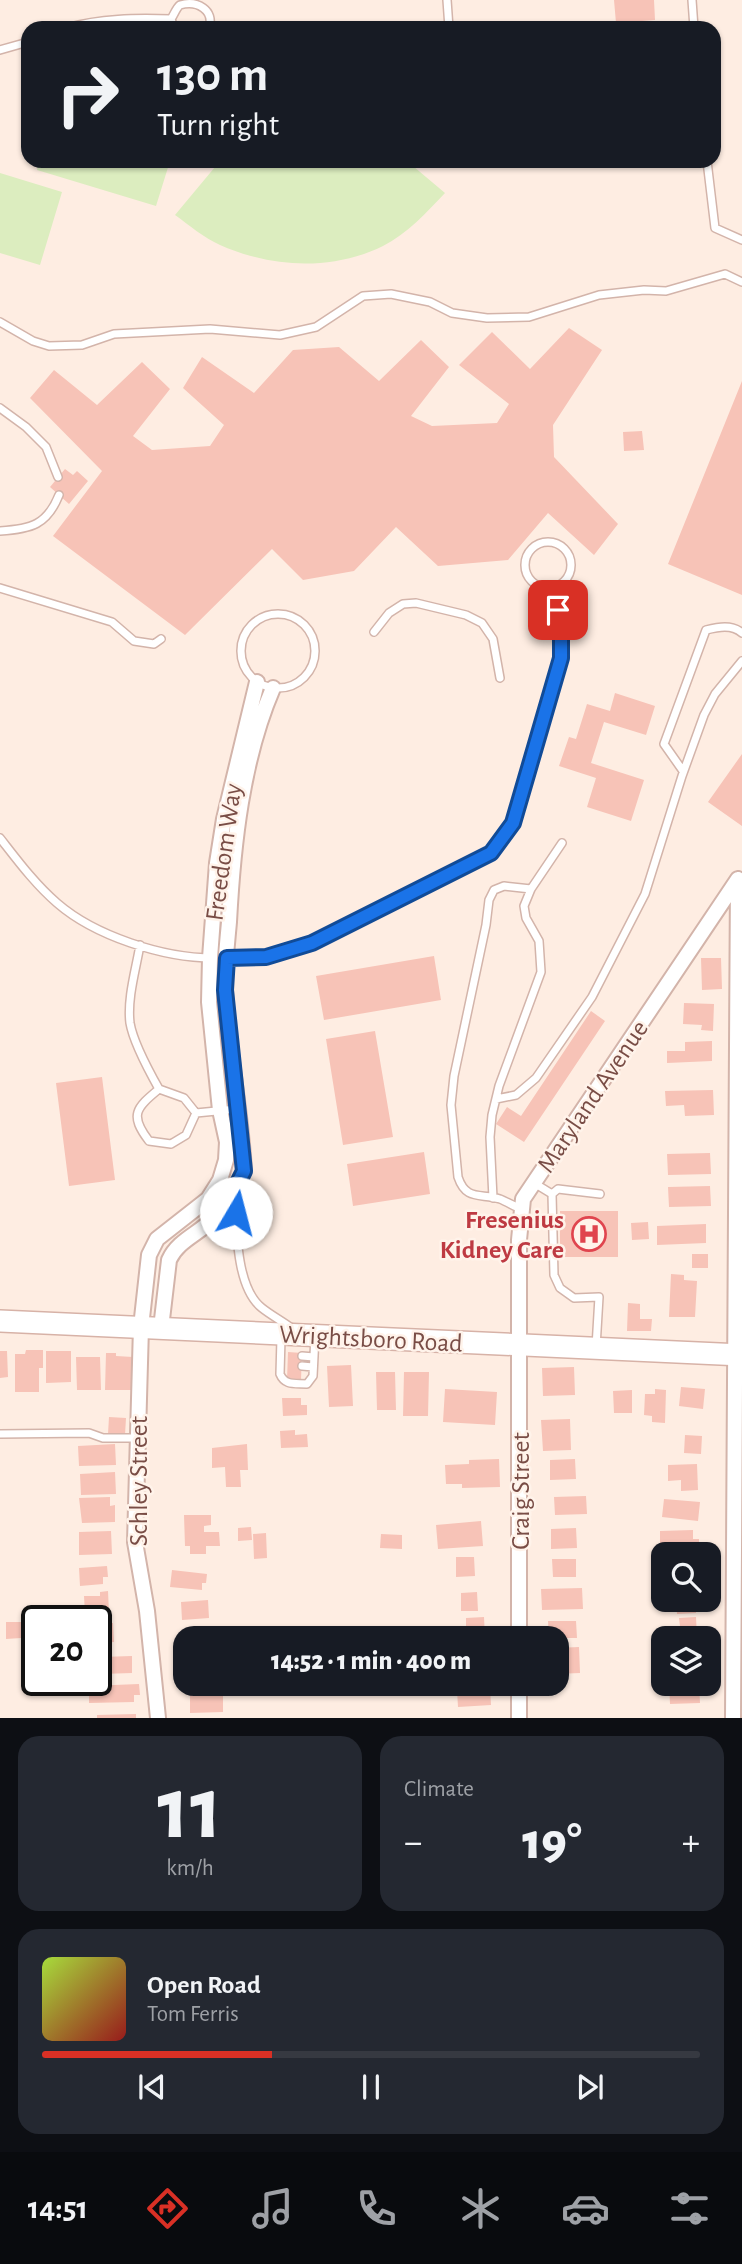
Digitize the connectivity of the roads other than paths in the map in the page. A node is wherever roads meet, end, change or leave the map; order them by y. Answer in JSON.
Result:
{"nodes":[{"id":1,"x":447,"y":0,"type":"edge"},
{"id":2,"x":692,"y":0,"type":"edge"},
{"id":3,"x":171,"y":19,"type":"joint"},
{"id":4,"x":104,"y":21,"type":"edge"},
{"id":5,"x":212,"y":21,"type":"edge"},
{"id":6,"x":448,"y":21,"type":"edge"},
{"id":7,"x":694,"y":21,"type":"edge"},
{"id":8,"x":21,"y":44,"type":"edge"},
{"id":9,"x":0,"y":50,"type":"edge"},
{"id":10,"x":708,"y":168,"type":"edge"},
{"id":11,"x":742,"y":240,"type":"edge"},
{"id":12,"x":742,"y":282,"type":"edge"},
{"id":13,"x":0,"y":322,"type":"edge"},
{"id":14,"x":0,"y":408,"type":"edge"},
{"id":15,"x":58,"y":477,"type":"dead end"},
{"id":16,"x":59,"y":495,"type":"dead end"},
{"id":17,"x":0,"y":531,"type":"edge"},
{"id":18,"x":554,"y":587,"type":"junction"},
{"id":19,"x":0,"y":588,"type":"edge"},
{"id":20,"x":374,"y":632,"type":"dead end"},
{"id":21,"x":742,"y":633,"type":"edge"},
{"id":22,"x":161,"y":639,"type":"dead end"},
{"id":23,"x":742,"y":661,"type":"edge"},
{"id":24,"x":500,"y":678,"type":"dead end"},
{"id":25,"x":257,"y":682,"type":"junction"},
{"id":26,"x":273,"y":688,"type":"junction"},
{"id":27,"x":683,"y":771,"type":"junction"},
{"id":28,"x":0,"y":838,"type":"edge"},
{"id":29,"x":562,"y":843,"type":"dead end"},
{"id":30,"x":740,"y":876,"type":"edge"},
{"id":31,"x":531,"y":890,"type":"junction"},
{"id":32,"x":140,"y":945,"type":"junction"},
{"id":33,"x":210,"y":958,"type":"junction"},
{"id":34,"x":227,"y":958,"type":"junction"},
{"id":35,"x":159,"y":1089,"type":"junction"},
{"id":36,"x":496,"y":1099,"type":"junction"},
{"id":37,"x":237,"y":1109,"type":"junction"},
{"id":38,"x":220,"y":1110,"type":"junction"},
{"id":39,"x":196,"y":1113,"type":"junction"},
{"id":40,"x":534,"y":1183,"type":"junction"},
{"id":41,"x":233,"y":1193,"type":"junction"},
{"id":42,"x":552,"y":1194,"type":"junction"},
{"id":43,"x":600,"y":1194,"type":"dead end"},
{"id":44,"x":493,"y":1198,"type":"junction"},
{"id":45,"x":522,"y":1209,"type":"junction"},
{"id":46,"x":739,"y":1318,"type":"edge"},
{"id":47,"x":0,"y":1321,"type":"edge"},
{"id":48,"x":151,"y":1328,"type":"junction"},
{"id":49,"x":293,"y":1343,"type":"junction"},
{"id":50,"x":520,"y":1345,"type":"junction"},
{"id":51,"x":596,"y":1348,"type":"junction"},
{"id":52,"x":738,"y":1354,"type":"edge"},
{"id":53,"x":302,"y":1356,"type":"dead end"},
{"id":54,"x":314,"y":1357,"type":"junction"},
{"id":55,"x":302,"y":1366,"type":"dead end"},
{"id":56,"x":313,"y":1367,"type":"junction"},
{"id":57,"x":0,"y":1434,"type":"edge"},
{"id":58,"x":137,"y":1438,"type":"junction"},
{"id":59,"x":738,"y":1609,"type":"edge"},
{"id":60,"x":519,"y":1626,"type":"edge"},
{"id":61,"x":519,"y":1696,"type":"edge"},
{"id":62,"x":158,"y":1718,"type":"edge"},
{"id":63,"x":519,"y":1718,"type":"edge"},
{"id":64,"x":733,"y":1718,"type":"edge"}],
"edges":[{"from":1,"to":6,"type":"lane"},
{"from":2,"to":7,"type":"lane"},
{"from":3,"to":4,"type":"lane"},
{"from":3,"to":5,"type":"lane"},
{"from":8,"to":9,"type":"lane"},
{"from":10,"to":11,"type":"lane"},
{"from":12,"to":13,"type":"lane"},
{"from":14,"to":15,"type":"lane"},
{"from":16,"to":17,"type":"lane"},
{"from":18,"to":18,"type":"lane"},
{"from":18,"to":34,"type":"lane"},
{"from":19,"to":22,"type":"lane"},
{"from":20,"to":24,"type":"lane"},
{"from":21,"to":27,"type":"lane"},
{"from":23,"to":27,"type":"lane"},
{"from":25,"to":26,"type":"lane"},
{"from":25,"to":26,"type":"lane"},
{"from":25,"to":33,"type":"street","name":"Freedom Way"},
{"from":26,"to":34,"type":"street","name":"Freedom Way"},
{"from":27,"to":36,"type":"lane"},
{"from":28,"to":32,"type":"lane"},
{"from":29,"to":31,"type":"lane"},
{"from":30,"to":40,"type":"street","name":"Maryland Avenue"},
{"from":30,"to":46,"type":"street"},
{"from":31,"to":36,"type":"lane"},
{"from":31,"to":44,"type":"lane"},
{"from":32,"to":33,"type":"lane"},
{"from":32,"to":35,"type":"lane"},
{"from":33,"to":34,"type":"lane"},
{"from":33,"to":38,"type":"street","name":"Freedom Way"},
{"from":34,"to":37,"type":"street","name":"Freedom Way"},
{"from":35,"to":39,"type":"lane"},
{"from":35,"to":39,"type":"lane"},
{"from":36,"to":44,"type":"lane"},
{"from":37,"to":38,"type":"lane"},
{"from":37,"to":41,"type":"street","name":"Freedom Way"},
{"from":38,"to":39,"type":"lane"},
{"from":38,"to":48,"type":"street","name":"Freedom Way"},
{"from":40,"to":42,"type":"lane"},
{"from":40,"to":45,"type":"street","name":"Maryland Avenue"},
{"from":41,"to":48,"type":"street","name":"Freedom Way"},
{"from":41,"to":49,"type":"lane"},
{"from":42,"to":43,"type":"lane"},
{"from":42,"to":51,"type":"lane"},
{"from":44,"to":45,"type":"lane"},
{"from":45,"to":50,"type":"street","name":"Maryland Avenue"},
{"from":46,"to":52,"type":"street"},
{"from":47,"to":48,"type":"main road","name":"Wrightsboro Road"},
{"from":48,"to":49,"type":"main road","name":"Wrightsboro Road"},
{"from":48,"to":58,"type":"street","name":"Schley Street"},
{"from":49,"to":50,"type":"main road","name":"Wrightsboro Road"},
{"from":49,"to":54,"type":"lane"},
{"from":49,"to":56,"type":"lane"},
{"from":50,"to":51,"type":"main road","name":"Wrightsboro Road"},
{"from":50,"to":60,"type":"street","name":"Craig Street"},
{"from":51,"to":52,"type":"main road","name":"Wrightsboro Road"},
{"from":52,"to":59,"type":"street"},
{"from":53,"to":54,"type":"lane"},
{"from":54,"to":56,"type":"lane"},
{"from":55,"to":56,"type":"lane"},
{"from":57,"to":58,"type":"lane"},
{"from":58,"to":62,"type":"street","name":"Schley Street"},
{"from":59,"to":64,"type":"street"},
{"from":61,"to":63,"type":"street"}]}
